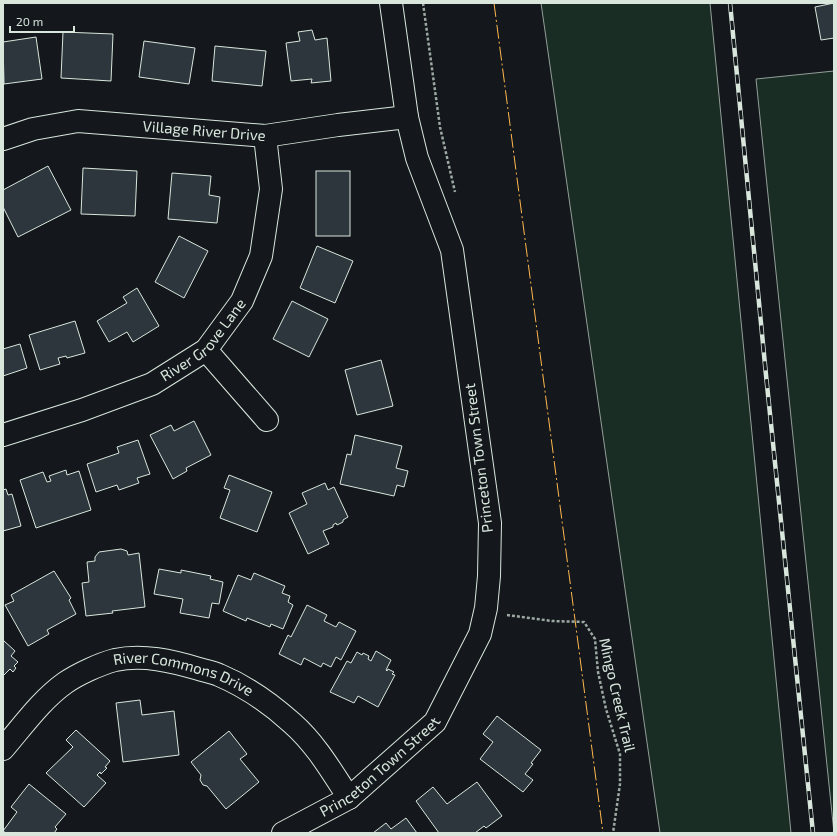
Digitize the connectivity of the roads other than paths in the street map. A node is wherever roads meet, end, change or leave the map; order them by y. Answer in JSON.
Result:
{"nodes":[{"id":1,"x":391,"y":3,"type":"edge"},
{"id":2,"x":407,"y":117,"type":"junction"},
{"id":3,"x":265,"y":136,"type":"junction"},
{"id":4,"x":3,"y":139,"type":"edge"},
{"id":5,"x":206,"y":350,"type":"junction"},
{"id":6,"x":267,"y":420,"type":"dead end"},
{"id":7,"x":3,"y":435,"type":"edge"},
{"id":8,"x":3,"y":749,"type":"edge"},
{"id":9,"x":349,"y":798,"type":"junction"},
{"id":10,"x":283,"y":833,"type":"edge"}],
"edges":[{"from":1,"to":2,"type":"street","name":"Princeton Town Street"},
{"from":2,"to":3,"type":"street","name":"Village River Drive"},
{"from":2,"to":9,"type":"street","name":"Princeton Town Street"},
{"from":3,"to":4,"type":"street","name":"Village River Drive"},
{"from":3,"to":5,"type":"street","name":"River Grove Lane"},
{"from":5,"to":6,"type":"street"},
{"from":5,"to":7,"type":"street","name":"River Grove Lane"},
{"from":8,"to":9,"type":"street","name":"River Commons Drive"},
{"from":9,"to":10,"type":"street","name":"Princeton Town Street"}]}
